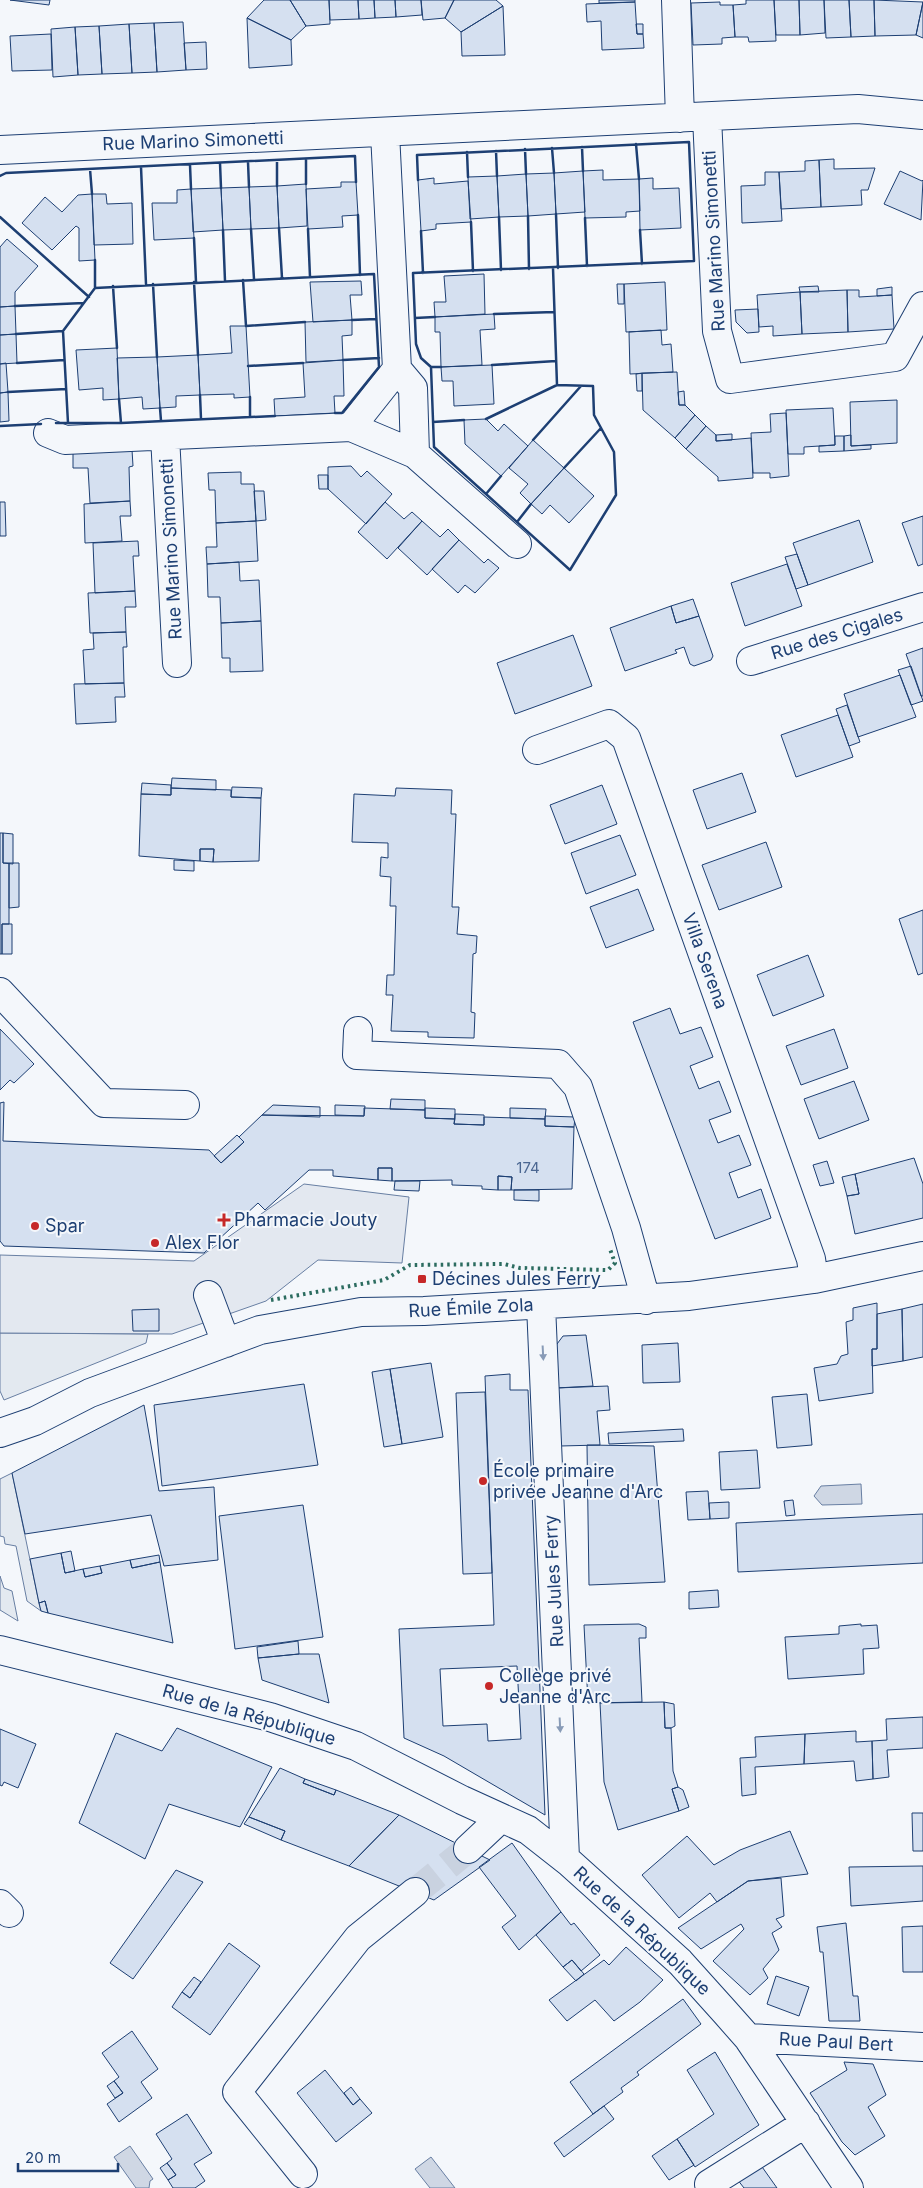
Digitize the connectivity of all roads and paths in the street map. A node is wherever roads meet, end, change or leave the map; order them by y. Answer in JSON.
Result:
{"nodes":[{"id":1,"x":676,"y":0,"type":"edge"},
{"id":2,"x":923,"y":115,"type":"edge"},
{"id":3,"x":693,"y":118,"type":"junction"},
{"id":4,"x":385,"y":133,"type":"junction"},
{"id":5,"x":0,"y":150,"type":"edge"},
{"id":6,"x":923,"y":306,"type":"edge"},
{"id":7,"x":398,"y":369,"type":"junction"},
{"id":8,"x":351,"y":427,"type":"junction"},
{"id":9,"x":48,"y":433,"type":"dead end"},
{"id":10,"x":165,"y":436,"type":"junction"},
{"id":11,"x":415,"y":454,"type":"junction"},
{"id":12,"x":517,"y":544,"type":"dead end"},
{"id":13,"x":923,"y":607,"type":"edge"},
{"id":14,"x":751,"y":661,"type":"dead end"},
{"id":15,"x":178,"y":663,"type":"dead end"},
{"id":16,"x":537,"y":750,"type":"dead end"},
{"id":17,"x":0,"y":992,"type":"edge"},
{"id":18,"x":358,"y":1031,"type":"dead end"},
{"id":19,"x":185,"y":1105,"type":"dead end"},
{"id":20,"x":923,"y":1256,"type":"edge"},
{"id":21,"x":814,"y":1279,"type":"junction"},
{"id":22,"x":208,"y":1295,"type":"dead end"},
{"id":23,"x":646,"y":1300,"type":"junction"},
{"id":24,"x":541,"y":1305,"type":"junction"},
{"id":25,"x":226,"y":1343,"type":"junction"},
{"id":26,"x":35,"y":1421,"type":"junction"},
{"id":27,"x":0,"y":1433,"type":"edge"},
{"id":28,"x":0,"y":1448,"type":"edge"},
{"id":29,"x":5,"y":1648,"type":"edge"},
{"id":30,"x":501,"y":1818,"type":"junction"},
{"id":31,"x":468,"y":1849,"type":"tunnel mouth"},
{"id":32,"x":565,"y":1858,"type":"junction"},
{"id":33,"x":415,"y":1892,"type":"tunnel mouth"},
{"id":34,"x":748,"y":2038,"type":"junction"},
{"id":35,"x":923,"y":2046,"type":"edge"},
{"id":36,"x":806,"y":2124,"type":"junction"},
{"id":37,"x":303,"y":2174,"type":"dead end"},
{"id":38,"x":709,"y":2184,"type":"dead end"},
{"id":39,"x":849,"y":2188,"type":"edge"}],
"edges":[{"from":1,"to":3,"type":"street","name":"Rue Marino Simonetti"},
{"from":2,"to":3,"type":"street","name":"Rue Marino Simonetti"},
{"from":3,"to":4,"type":"street","name":"Rue Marino Simonetti"},
{"from":3,"to":6,"type":"street","name":"Rue Marino Simonetti"},
{"from":4,"to":5,"type":"street","name":"Rue Marino Simonetti"},
{"from":4,"to":7,"type":"street"},
{"from":7,"to":8,"type":"street"},
{"from":7,"to":11,"type":"street"},
{"from":8,"to":10,"type":"street","name":"Rue Marino Simonetti"},
{"from":8,"to":11,"type":"street","name":"Rue Marino Simonetti"},
{"from":9,"to":10,"type":"street","name":"Rue Marino Simonetti"},
{"from":10,"to":15,"type":"street","name":"Rue Marino Simonetti"},
{"from":11,"to":12,"type":"street","name":"Rue Marino Simonetti"},
{"from":13,"to":14,"type":"street","name":"Rue des Cigales"},
{"from":16,"to":21,"type":"street","name":"Villa Serena"},
{"from":17,"to":19,"type":"street"},
{"from":18,"to":23,"type":"street"},
{"from":20,"to":21,"type":"street","name":"Rue Émile Zola"},
{"from":21,"to":23,"type":"street","name":"Rue Émile Zola"},
{"from":22,"to":25,"type":"street"},
{"from":23,"to":24,"type":"street","name":"Rue Émile Zola"},
{"from":24,"to":25,"type":"street","name":"Rue Émile Zola"},
{"from":24,"to":32,"type":"street","name":"Rue Jules Ferry","one_way":true},
{"from":25,"to":26,"type":"street","name":"Rue Émile Zola"},
{"from":26,"to":27,"type":"street","name":"Rue Émile Zola"},
{"from":26,"to":28,"type":"street","name":"Rue Émile Zola"},
{"from":29,"to":30,"type":"street","name":"Rue de la République"},
{"from":30,"to":31,"type":"street"},
{"from":30,"to":32,"type":"street","name":"Rue de la République"},
{"from":32,"to":34,"type":"street","name":"Rue de la République"},
{"from":33,"to":37,"type":"street"},
{"from":34,"to":35,"type":"street","name":"Rue Paul Bert"},
{"from":34,"to":36,"type":"street","name":"Rue de la République"},
{"from":36,"to":38,"type":"street"},
{"from":36,"to":39,"type":"street","name":"Rue de la République"}]}
